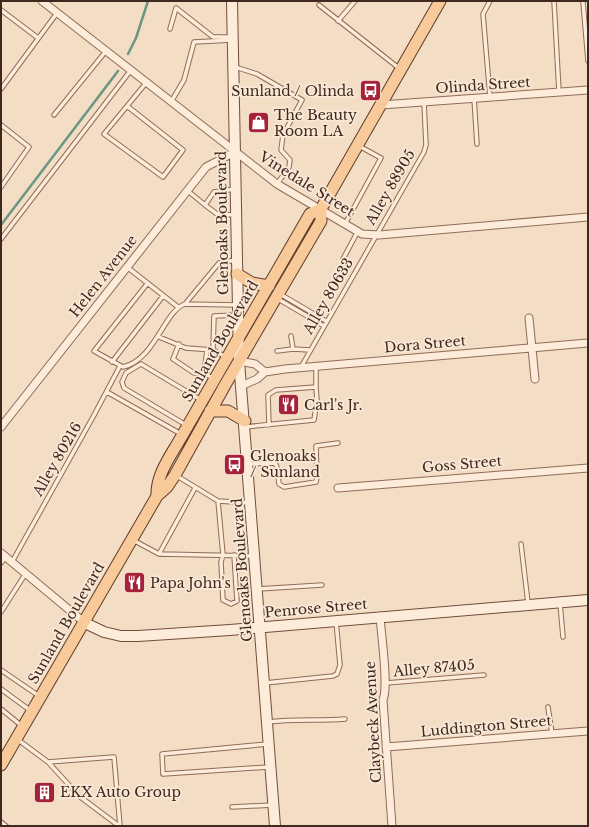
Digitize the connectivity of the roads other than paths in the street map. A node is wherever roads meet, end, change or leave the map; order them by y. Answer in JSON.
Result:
{"nodes":[{"id":1,"x":42,"y":1,"type":"edge"},
{"id":2,"x":232,"y":1,"type":"edge"},
{"id":3,"x":355,"y":1,"type":"edge"},
{"id":4,"x":440,"y":1,"type":"edge"},
{"id":5,"x":490,"y":1,"type":"edge"},
{"id":6,"x":554,"y":1,"type":"edge"},
{"id":7,"x":583,"y":2,"type":"dead end"},
{"id":8,"x":319,"y":5,"type":"dead end"},
{"id":9,"x":1,"y":10,"type":"edge"},
{"id":10,"x":57,"y":13,"type":"junction"},
{"id":11,"x":338,"y":21,"type":"junction"},
{"id":12,"x":170,"y":29,"type":"dead end"},
{"id":13,"x":38,"y":38,"type":"junction"},
{"id":14,"x":233,"y":38,"type":"junction"},
{"id":15,"x":106,"y":51,"type":"junction"},
{"id":16,"x":588,"y":61,"type":"edge"},
{"id":17,"x":234,"y":66,"type":"junction"},
{"id":18,"x":130,"y":70,"type":"junction"},
{"id":19,"x":401,"y":70,"type":"junction"},
{"id":20,"x":146,"y":83,"type":"junction"},
{"id":21,"x":1,"y":89,"type":"edge"},
{"id":22,"x":588,"y":90,"type":"edge"},
{"id":23,"x":559,"y":92,"type":"junction"},
{"id":24,"x":490,"y":97,"type":"junction"},
{"id":25,"x":474,"y":98,"type":"junction"},
{"id":26,"x":171,"y":102,"type":"junction"},
{"id":27,"x":424,"y":102,"type":"junction"},
{"id":28,"x":381,"y":105,"type":"junction"},
{"id":29,"x":127,"y":106,"type":"junction"},
{"id":30,"x":54,"y":115,"type":"dead end"},
{"id":31,"x":1,"y":125,"type":"edge"},
{"id":32,"x":477,"y":144,"type":"dead end"},
{"id":33,"x":358,"y":145,"type":"junction"},
{"id":34,"x":235,"y":152,"type":"junction"},
{"id":35,"x":277,"y":184,"type":"junction"},
{"id":36,"x":1,"y":187,"type":"edge"},
{"id":37,"x":236,"y":189,"type":"junction"},
{"id":38,"x":188,"y":191,"type":"junction"},
{"id":39,"x":205,"y":205,"type":"junction"},
{"id":40,"x":321,"y":209,"type":"junction"},
{"id":41,"x":236,"y":215,"type":"junction"},
{"id":42,"x":588,"y":217,"type":"edge"},
{"id":43,"x":345,"y":224,"type":"junction"},
{"id":44,"x":358,"y":231,"type":"junction"},
{"id":45,"x":375,"y":235,"type":"junction"},
{"id":46,"x":1,"y":239,"type":"edge"},
{"id":47,"x":237,"y":259,"type":"junction"},
{"id":48,"x":343,"y":259,"type":"dead end"},
{"id":49,"x":127,"y":267,"type":"junction"},
{"id":50,"x":237,"y":274,"type":"junction"},
{"id":51,"x":147,"y":284,"type":"junction"},
{"id":52,"x":269,"y":286,"type":"junction"},
{"id":53,"x":163,"y":296,"type":"junction"},
{"id":54,"x":278,"y":296,"type":"junction"},
{"id":55,"x":185,"y":304,"type":"junction"},
{"id":56,"x":178,"y":307,"type":"junction"},
{"id":57,"x":238,"y":310,"type":"junction"},
{"id":58,"x":529,"y":318,"type":"dead end"},
{"id":59,"x":326,"y":321,"type":"junction"},
{"id":60,"x":324,"y":326,"type":"junction"},
{"id":61,"x":291,"y":336,"type":"dead end"},
{"id":62,"x":159,"y":337,"type":"junction"},
{"id":63,"x":240,"y":338,"type":"junction"},
{"id":64,"x":588,"y":343,"type":"edge"},
{"id":65,"x":180,"y":344,"type":"junction"},
{"id":66,"x":532,"y":347,"type":"junction"},
{"id":67,"x":293,"y":349,"type":"junction"},
{"id":68,"x":207,"y":350,"type":"junction"},
{"id":69,"x":213,"y":350,"type":"junction"},
{"id":70,"x":277,"y":350,"type":"dead end"},
{"id":71,"x":310,"y":350,"type":"junction"},
{"id":72,"x":228,"y":358,"type":"junction"},
{"id":73,"x":136,"y":361,"type":"junction"},
{"id":74,"x":239,"y":361,"type":"junction"},
{"id":75,"x":112,"y":362,"type":"junction"},
{"id":76,"x":141,"y":364,"type":"junction"},
{"id":77,"x":120,"y":366,"type":"junction"},
{"id":78,"x":316,"y":366,"type":"junction"},
{"id":79,"x":300,"y":367,"type":"junction"},
{"id":80,"x":118,"y":370,"type":"junction"},
{"id":81,"x":264,"y":372,"type":"junction"},
{"id":82,"x":126,"y":373,"type":"junction"},
{"id":83,"x":204,"y":373,"type":"junction"},
{"id":84,"x":534,"y":379,"type":"dead end"},
{"id":85,"x":215,"y":380,"type":"junction"},
{"id":86,"x":241,"y":386,"type":"junction"},
{"id":87,"x":316,"y":387,"type":"junction"},
{"id":88,"x":107,"y":392,"type":"junction"},
{"id":89,"x":202,"y":401,"type":"junction"},
{"id":90,"x":210,"y":411,"type":"junction"},
{"id":91,"x":245,"y":424,"type":"junction"},
{"id":92,"x":269,"y":425,"type":"junction"},
{"id":93,"x":1,"y":427,"type":"edge"},
{"id":94,"x":185,"y":430,"type":"junction"},
{"id":95,"x":338,"y":443,"type":"dead end"},
{"id":96,"x":248,"y":464,"type":"junction"},
{"id":97,"x":588,"y":468,"type":"edge"},
{"id":98,"x":175,"y":475,"type":"junction"},
{"id":99,"x":195,"y":488,"type":"junction"},
{"id":100,"x":338,"y":488,"type":"dead end"},
{"id":101,"x":157,"y":496,"type":"junction"},
{"id":102,"x":218,"y":501,"type":"junction"},
{"id":103,"x":251,"y":503,"type":"junction"},
{"id":104,"x":132,"y":539,"type":"junction"},
{"id":105,"x":521,"y":544,"type":"dead end"},
{"id":106,"x":159,"y":554,"type":"junction"},
{"id":107,"x":223,"y":555,"type":"junction"},
{"id":108,"x":234,"y":555,"type":"junction"},
{"id":109,"x":255,"y":556,"type":"junction"},
{"id":110,"x":6,"y":557,"type":"edge"},
{"id":111,"x":1,"y":563,"type":"edge"},
{"id":112,"x":26,"y":573,"type":"junction"},
{"id":113,"x":322,"y":585,"type":"dead end"},
{"id":114,"x":257,"y":589,"type":"junction"},
{"id":115,"x":588,"y":600,"type":"edge"},
{"id":116,"x":560,"y":602,"type":"junction"},
{"id":117,"x":528,"y":604,"type":"junction"},
{"id":118,"x":1,"y":612,"type":"edge"},
{"id":119,"x":380,"y":616,"type":"junction"},
{"id":120,"x":336,"y":620,"type":"junction"},
{"id":121,"x":85,"y":623,"type":"junction"},
{"id":122,"x":260,"y":627,"type":"junction"},
{"id":123,"x":563,"y":637,"type":"dead end"},
{"id":124,"x":1,"y":670,"type":"edge"},
{"id":125,"x":484,"y":675,"type":"dead end"},
{"id":126,"x":264,"y":683,"type":"junction"},
{"id":127,"x":385,"y":683,"type":"junction"},
{"id":128,"x":1,"y":689,"type":"edge"},
{"id":129,"x":40,"y":697,"type":"junction"},
{"id":130,"x":548,"y":707,"type":"dead end"},
{"id":131,"x":1,"y":709,"type":"edge"},
{"id":132,"x":31,"y":712,"type":"junction"},
{"id":133,"x":345,"y":719,"type":"dead end"},
{"id":134,"x":267,"y":722,"type":"junction"},
{"id":135,"x":23,"y":727,"type":"junction"},
{"id":136,"x":588,"y":731,"type":"edge"},
{"id":137,"x":552,"y":734,"type":"junction"},
{"id":138,"x":16,"y":739,"type":"junction"},
{"id":139,"x":269,"y":744,"type":"junction"},
{"id":140,"x":386,"y":747,"type":"junction"},
{"id":141,"x":48,"y":762,"type":"junction"},
{"id":142,"x":1,"y":765,"type":"edge"},
{"id":143,"x":271,"y":767,"type":"junction"},
{"id":144,"x":273,"y":805,"type":"junction"},
{"id":145,"x":232,"y":808,"type":"dead end"},
{"id":146,"x":1,"y":822,"type":"edge"},
{"id":147,"x":6,"y":826,"type":"edge"},
{"id":148,"x":120,"y":826,"type":"edge"},
{"id":149,"x":275,"y":826,"type":"edge"},
{"id":150,"x":392,"y":826,"type":"edge"}],
"edges":[{"from":1,"to":10,"type":"street","name":"Vinedale Street"},
{"from":2,"to":14,"type":"main road","name":"Glenoaks Boulevard"},
{"from":3,"to":11,"type":"lane"},
{"from":4,"to":19,"type":"main road","name":"Sunland Boulevard"},
{"from":5,"to":24,"type":"lane"},
{"from":6,"to":23,"type":"lane"},
{"from":7,"to":16,"type":"lane"},
{"from":8,"to":11,"type":"lane"},
{"from":9,"to":13,"type":"lane"},
{"from":10,"to":13,"type":"lane"},
{"from":10,"to":15,"type":"street","name":"Vinedale Street"},
{"from":11,"to":19,"type":"lane"},
{"from":12,"to":14,"type":"lane"},
{"from":13,"to":21,"type":"lane"},
{"from":14,"to":17,"type":"main road","name":"Glenoaks Boulevard"},
{"from":14,"to":26,"type":"lane"},
{"from":15,"to":18,"type":"street","name":"Vinedale Street"},
{"from":15,"to":30,"type":"lane"},
{"from":17,"to":34,"type":"main road","name":"Glenoaks Boulevard"},
{"from":17,"to":35,"type":"lane"},
{"from":18,"to":20,"type":"street","name":"Vinedale Street"},
{"from":18,"to":46,"type":"lane"},
{"from":19,"to":28,"type":"main road","name":"Sunland Boulevard"},
{"from":20,"to":26,"type":"street","name":"Vinedale Street"},
{"from":20,"to":29,"type":"lane"},
{"from":22,"to":23,"type":"street","name":"Olinda Street"},
{"from":23,"to":24,"type":"street","name":"Olinda Street"},
{"from":24,"to":25,"type":"street","name":"Olinda Street"},
{"from":25,"to":27,"type":"street","name":"Olinda Street"},
{"from":25,"to":32,"type":"lane"},
{"from":26,"to":34,"type":"street","name":"Vinedale Street"},
{"from":27,"to":28,"type":"street","name":"Olinda Street"},
{"from":27,"to":45,"type":"lane","name":"Alley 88905"},
{"from":28,"to":33,"type":"main road","name":"Sunland Boulevard"},
{"from":29,"to":29,"type":"lane"},
{"from":31,"to":36,"type":"lane"},
{"from":33,"to":40,"type":"main road","name":"Sunland Boulevard"},
{"from":33,"to":43,"type":"lane"},
{"from":34,"to":35,"type":"street","name":"Vinedale Street"},
{"from":34,"to":37,"type":"main road","name":"Glenoaks Boulevard"},
{"from":34,"to":38,"type":"street","name":"Helen Avenue"},
{"from":35,"to":40,"type":"street","name":"Vinedale Street"},
{"from":37,"to":39,"type":"lane"},
{"from":37,"to":41,"type":"main road","name":"Glenoaks Boulevard"},
{"from":38,"to":39,"type":"lane"},
{"from":38,"to":49,"type":"street","name":"Helen Avenue"},
{"from":39,"to":41,"type":"lane"},
{"from":40,"to":43,"type":"street","name":"Vinedale Street"},
{"from":40,"to":52,"type":"main road","name":"Sunland Boulevard"},
{"from":40,"to":54,"type":"main road","name":"Sunland Boulevard"},
{"from":41,"to":47,"type":"main road","name":"Glenoaks Boulevard"},
{"from":42,"to":45,"type":"street","name":"Vinedale Street"},
{"from":43,"to":44,"type":"street","name":"Vinedale Street"},
{"from":44,"to":45,"type":"street","name":"Vinedale Street"},
{"from":44,"to":48,"type":"lane"},
{"from":45,"to":59,"type":"lane","name":"Alley 80633"},
{"from":47,"to":50,"type":"main road","name":"Glenoaks Boulevard"},
{"from":47,"to":55,"type":"lane"},
{"from":49,"to":51,"type":"lane"},
{"from":49,"to":93,"type":"street","name":"Helen Avenue"},
{"from":50,"to":52,"type":"main road"},
{"from":50,"to":57,"type":"main road","name":"Glenoaks Boulevard"},
{"from":51,"to":53,"type":"lane"},
{"from":51,"to":75,"type":"lane"},
{"from":52,"to":63,"type":"main road","name":"Sunland Boulevard"},
{"from":53,"to":56,"type":"lane"},
{"from":53,"to":75,"type":"lane"},
{"from":54,"to":59,"type":"lane"},
{"from":54,"to":60,"type":"lane"},
{"from":54,"to":74,"type":"main road","name":"Sunland Boulevard"},
{"from":55,"to":56,"type":"lane"},
{"from":55,"to":57,"type":"lane"},
{"from":56,"to":62,"type":"lane"},
{"from":57,"to":63,"type":"main road","name":"Glenoaks Boulevard"},
{"from":57,"to":69,"type":"lane"},
{"from":58,"to":66,"type":"street"},
{"from":59,"to":60,"type":"lane","name":"Alley 80633"},
{"from":60,"to":71,"type":"lane","name":"Alley 80633"},
{"from":61,"to":67,"type":"lane"},
{"from":62,"to":65,"type":"lane"},
{"from":62,"to":73,"type":"lane"},
{"from":63,"to":72,"type":"main road","name":"Sunland Boulevard"},
{"from":63,"to":74,"type":"main road","name":"Glenoaks Boulevard"},
{"from":64,"to":66,"type":"street","name":"Dora Street"},
{"from":65,"to":68,"type":"lane"},
{"from":65,"to":83,"type":"lane"},
{"from":66,"to":78,"type":"street","name":"Dora Street"},
{"from":66,"to":84,"type":"street"},
{"from":67,"to":70,"type":"lane"},
{"from":67,"to":71,"type":"lane"},
{"from":68,"to":69,"type":"lane"},
{"from":68,"to":83,"type":"lane"},
{"from":69,"to":72,"type":"lane"},
{"from":71,"to":79,"type":"lane","name":"Alley 80633"},
{"from":72,"to":85,"type":"main road","name":"Sunland Boulevard"},
{"from":73,"to":76,"type":"lane"},
{"from":73,"to":77,"type":"lane"},
{"from":74,"to":81,"type":"street"},
{"from":74,"to":86,"type":"main road","name":"Glenoaks Boulevard"},
{"from":74,"to":90,"type":"main road","name":"Sunland Boulevard"},
{"from":75,"to":77,"type":"lane"},
{"from":76,"to":82,"type":"lane"},
{"from":76,"to":89,"type":"lane"},
{"from":77,"to":80,"type":"lane","name":"Alley 80216"},
{"from":78,"to":79,"type":"street","name":"Dora Street"},
{"from":78,"to":87,"type":"lane"},
{"from":79,"to":81,"type":"street","name":"Dora Street"},
{"from":80,"to":82,"type":"lane"},
{"from":80,"to":88,"type":"lane","name":"Alley 80216"},
{"from":81,"to":86,"type":"street","name":"Dora Street"},
{"from":82,"to":94,"type":"lane"},
{"from":83,"to":85,"type":"lane"},
{"from":85,"to":89,"type":"main road","name":"Sunland Boulevard"},
{"from":86,"to":91,"type":"main road","name":"Glenoaks Boulevard"},
{"from":87,"to":92,"type":"lane"},
{"from":87,"to":92,"type":"lane"},
{"from":88,"to":94,"type":"lane"},
{"from":88,"to":110,"type":"lane","name":"Alley 80216"},
{"from":89,"to":94,"type":"main road","name":"Sunland Boulevard"},
{"from":90,"to":91,"type":"main road"},
{"from":90,"to":98,"type":"main road","name":"Sunland Boulevard"},
{"from":91,"to":92,"type":"lane"},
{"from":91,"to":96,"type":"main road","name":"Glenoaks Boulevard"},
{"from":94,"to":101,"type":"main road","name":"Sunland Boulevard"},
{"from":95,"to":96,"type":"lane"},
{"from":96,"to":103,"type":"main road","name":"Glenoaks Boulevard"},
{"from":97,"to":100,"type":"street","name":"Goss Street"},
{"from":98,"to":99,"type":"lane"},
{"from":98,"to":101,"type":"main road","name":"Sunland Boulevard"},
{"from":99,"to":102,"type":"lane"},
{"from":99,"to":106,"type":"lane"},
{"from":101,"to":104,"type":"main road","name":"Sunland Boulevard"},
{"from":102,"to":103,"type":"lane"},
{"from":102,"to":107,"type":"lane"},
{"from":103,"to":109,"type":"main road","name":"Glenoaks Boulevard"},
{"from":104,"to":106,"type":"lane"},
{"from":104,"to":121,"type":"main road","name":"Sunland Boulevard"},
{"from":105,"to":117,"type":"lane"},
{"from":106,"to":107,"type":"lane"},
{"from":107,"to":108,"type":"lane"},
{"from":107,"to":108,"type":"lane"},
{"from":108,"to":109,"type":"lane"},
{"from":109,"to":114,"type":"main road","name":"Glenoaks Boulevard"},
{"from":110,"to":111,"type":"lane","name":"Alley 80216"},
{"from":110,"to":112,"type":"street","name":"Penrose Street"},
{"from":112,"to":118,"type":"lane"},
{"from":112,"to":121,"type":"street","name":"Penrose Street"},
{"from":113,"to":114,"type":"lane"},
{"from":114,"to":122,"type":"main road","name":"Glenoaks Boulevard"},
{"from":115,"to":116,"type":"main road","name":"Penrose Street"},
{"from":116,"to":117,"type":"main road","name":"Penrose Street"},
{"from":116,"to":123,"type":"lane"},
{"from":117,"to":119,"type":"main road","name":"Penrose Street"},
{"from":119,"to":120,"type":"main road","name":"Penrose Street"},
{"from":119,"to":127,"type":"street","name":"Claybeck Avenue"},
{"from":120,"to":122,"type":"main road","name":"Penrose Street"},
{"from":120,"to":126,"type":"lane"},
{"from":121,"to":122,"type":"main road","name":"Penrose Street"},
{"from":121,"to":129,"type":"main road","name":"Sunland Boulevard"},
{"from":122,"to":126,"type":"main road","name":"Glenoaks Boulevard"},
{"from":124,"to":129,"type":"lane"},
{"from":125,"to":127,"type":"lane","name":"Alley 87405"},
{"from":126,"to":134,"type":"main road","name":"Glenoaks Boulevard"},
{"from":127,"to":140,"type":"street","name":"Claybeck Avenue"},
{"from":128,"to":132,"type":"lane"},
{"from":129,"to":132,"type":"main road","name":"Sunland Boulevard"},
{"from":130,"to":137,"type":"lane"},
{"from":131,"to":135,"type":"lane"},
{"from":132,"to":135,"type":"main road","name":"Sunland Boulevard"},
{"from":133,"to":134,"type":"lane"},
{"from":134,"to":139,"type":"main road","name":"Glenoaks Boulevard"},
{"from":135,"to":138,"type":"main road","name":"Sunland Boulevard"},
{"from":136,"to":137,"type":"street","name":"Luddington Street"},
{"from":137,"to":140,"type":"street","name":"Luddington Street"},
{"from":138,"to":141,"type":"lane"},
{"from":138,"to":142,"type":"main road","name":"Sunland Boulevard"},
{"from":139,"to":143,"type":"main road","name":"Glenoaks Boulevard"},
{"from":139,"to":143,"type":"lane"},
{"from":140,"to":150,"type":"street","name":"Claybeck Avenue"},
{"from":141,"to":148,"type":"lane"},
{"from":141,"to":148,"type":"lane"},
{"from":143,"to":144,"type":"main road","name":"Glenoaks Boulevard"},
{"from":144,"to":145,"type":"lane"},
{"from":144,"to":149,"type":"main road","name":"Glenoaks Boulevard"},
{"from":146,"to":147,"type":"lane"}]}
